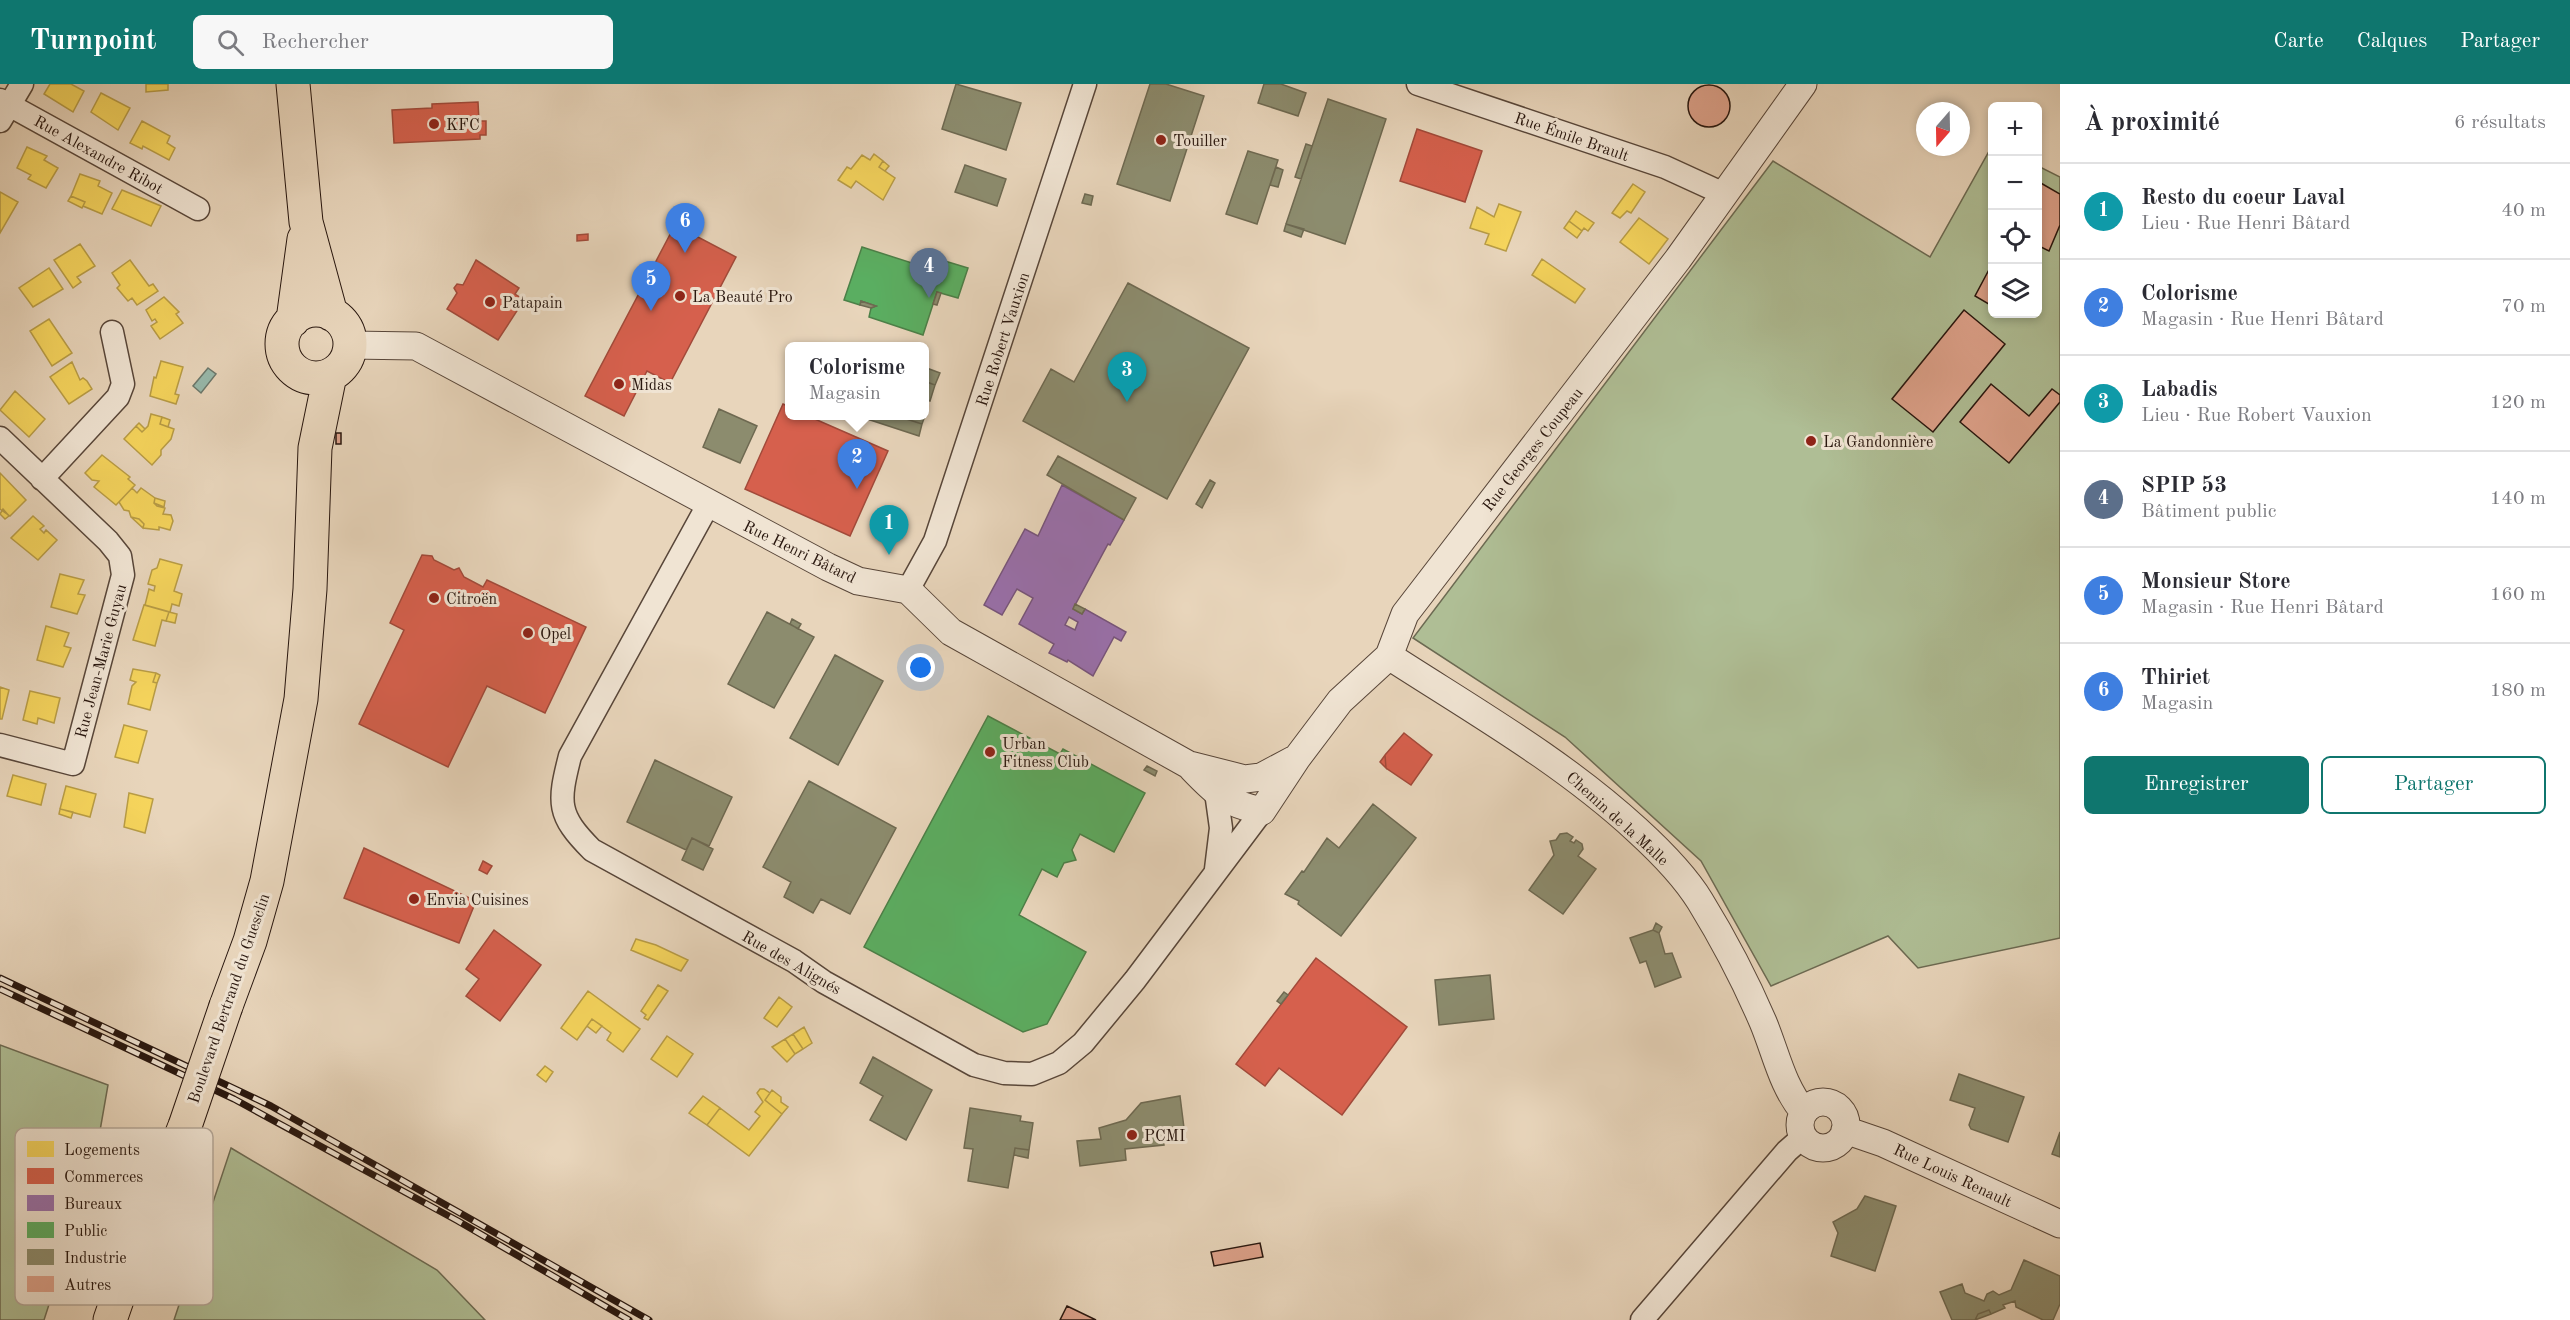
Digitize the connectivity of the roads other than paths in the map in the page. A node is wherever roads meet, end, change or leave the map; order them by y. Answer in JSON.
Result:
{"nodes":[{"id":1,"x":22,"y":84,"type":"edge"},
{"id":2,"x":293,"y":84,"type":"edge"},
{"id":3,"x":1085,"y":84,"type":"edge"},
{"id":4,"x":1418,"y":84,"type":"edge"},
{"id":5,"x":1803,"y":84,"type":"edge"},
{"id":6,"x":3,"y":108,"type":"edge"},
{"id":7,"x":1724,"y":194,"type":"junction"},
{"id":8,"x":198,"y":209,"type":"dead end"},
{"id":9,"x":306,"y":222,"type":"junction"},
{"id":10,"x":331,"y":314,"type":"junction"},
{"id":11,"x":293,"y":320,"type":"junction"},
{"id":12,"x":112,"y":332,"type":"dead end"},
{"id":13,"x":350,"y":345,"type":"junction"},
{"id":14,"x":289,"y":364,"type":"junction"},
{"id":15,"x":330,"y":375,"type":"junction"},
{"id":16,"x":0,"y":438,"type":"edge"},
{"id":17,"x":315,"y":448,"type":"junction"},
{"id":18,"x":42,"y":479,"type":"junction"},
{"id":19,"x":708,"y":505,"type":"junction"},
{"id":20,"x":908,"y":590,"type":"junction"},
{"id":21,"x":1389,"y":656,"type":"junction"},
{"id":22,"x":0,"y":745,"type":"edge"},
{"id":23,"x":1297,"y":758,"type":"junction"},
{"id":24,"x":1189,"y":765,"type":"junction"},
{"id":25,"x":1261,"y":777,"type":"junction"},
{"id":26,"x":1224,"y":808,"type":"junction"},
{"id":27,"x":1262,"y":811,"type":"junction"},
{"id":28,"x":1216,"y":869,"type":"junction"},
{"id":29,"x":1803,"y":1124,"type":"junction"},
{"id":30,"x":184,"y":1128,"type":"edge"},
{"id":31,"x":1845,"y":1130,"type":"junction"},
{"id":32,"x":2060,"y":1224,"type":"edge"},
{"id":33,"x":115,"y":1305,"type":"edge"},
{"id":34,"x":130,"y":1305,"type":"edge"},
{"id":35,"x":110,"y":1320,"type":"edge"},
{"id":36,"x":126,"y":1320,"type":"edge"},
{"id":37,"x":1642,"y":1320,"type":"edge"}],
"edges":[{"from":1,"to":6,"type":"street"},
{"from":2,"to":9,"type":"main road"},
{"from":3,"to":20,"type":"street","name":"Rue Robert Vauxion"},
{"from":4,"to":7,"type":"street","name":"Rue Émile Brault"},
{"from":5,"to":7,"type":"street","name":"Rue Georges Coupeau"},
{"from":6,"to":8,"type":"street","name":"Rue Alexandre Ribot"},
{"from":7,"to":21,"type":"street","name":"Rue Georges Coupeau"},
{"from":9,"to":10,"type":"main road"},
{"from":9,"to":11,"type":"main road"},
{"from":10,"to":11,"type":"main road"},
{"from":10,"to":13,"type":"main road"},
{"from":11,"to":14,"type":"main road"},
{"from":12,"to":18,"type":"street"},
{"from":13,"to":15,"type":"main road"},
{"from":13,"to":19,"type":"street","name":"Rue Henri Bâtard"},
{"from":14,"to":15,"type":"main road"},
{"from":14,"to":17,"type":"main road","name":"Boulevard Bertrand du Guesclin"},
{"from":15,"to":17,"type":"main road","name":"Boulevard Bertrand du Guesclin"},
{"from":16,"to":18,"type":"street","name":"Rue Jean-Marie Guyau"},
{"from":17,"to":30,"type":"main road","name":"Boulevard Bertrand du Guesclin","bridge":true},
{"from":18,"to":22,"type":"street","name":"Rue Jean-Marie Guyau"},
{"from":19,"to":20,"type":"street","name":"Rue Henri Bâtard"},
{"from":19,"to":28,"type":"street","name":"Rue des Alignés"},
{"from":20,"to":24,"type":"street"},
{"from":21,"to":23,"type":"street","name":"Rue Georges Coupeau"},
{"from":21,"to":29,"type":"street","name":"Chemin de la Malle"},
{"from":23,"to":25,"type":"street"},
{"from":23,"to":27,"type":"street","name":"Rue Georges Coupeau"},
{"from":24,"to":25,"type":"street"},
{"from":24,"to":26,"type":"street"},
{"from":25,"to":26,"type":"street"},
{"from":26,"to":27,"type":"street"},
{"from":26,"to":28,"type":"street"},
{"from":27,"to":28,"type":"street","name":"Rue des Alignés"},
{"from":29,"to":31,"type":"street"},
{"from":29,"to":31,"type":"street"},
{"from":29,"to":37,"type":"street"},
{"from":31,"to":32,"type":"street","name":"Rue Louis Renault"},
{"from":33,"to":35,"type":"main road","name":"Boulevard Bertrand du Guesclin"},
{"from":34,"to":36,"type":"main road","name":"Boulevard Bertrand du Guesclin"}]}
